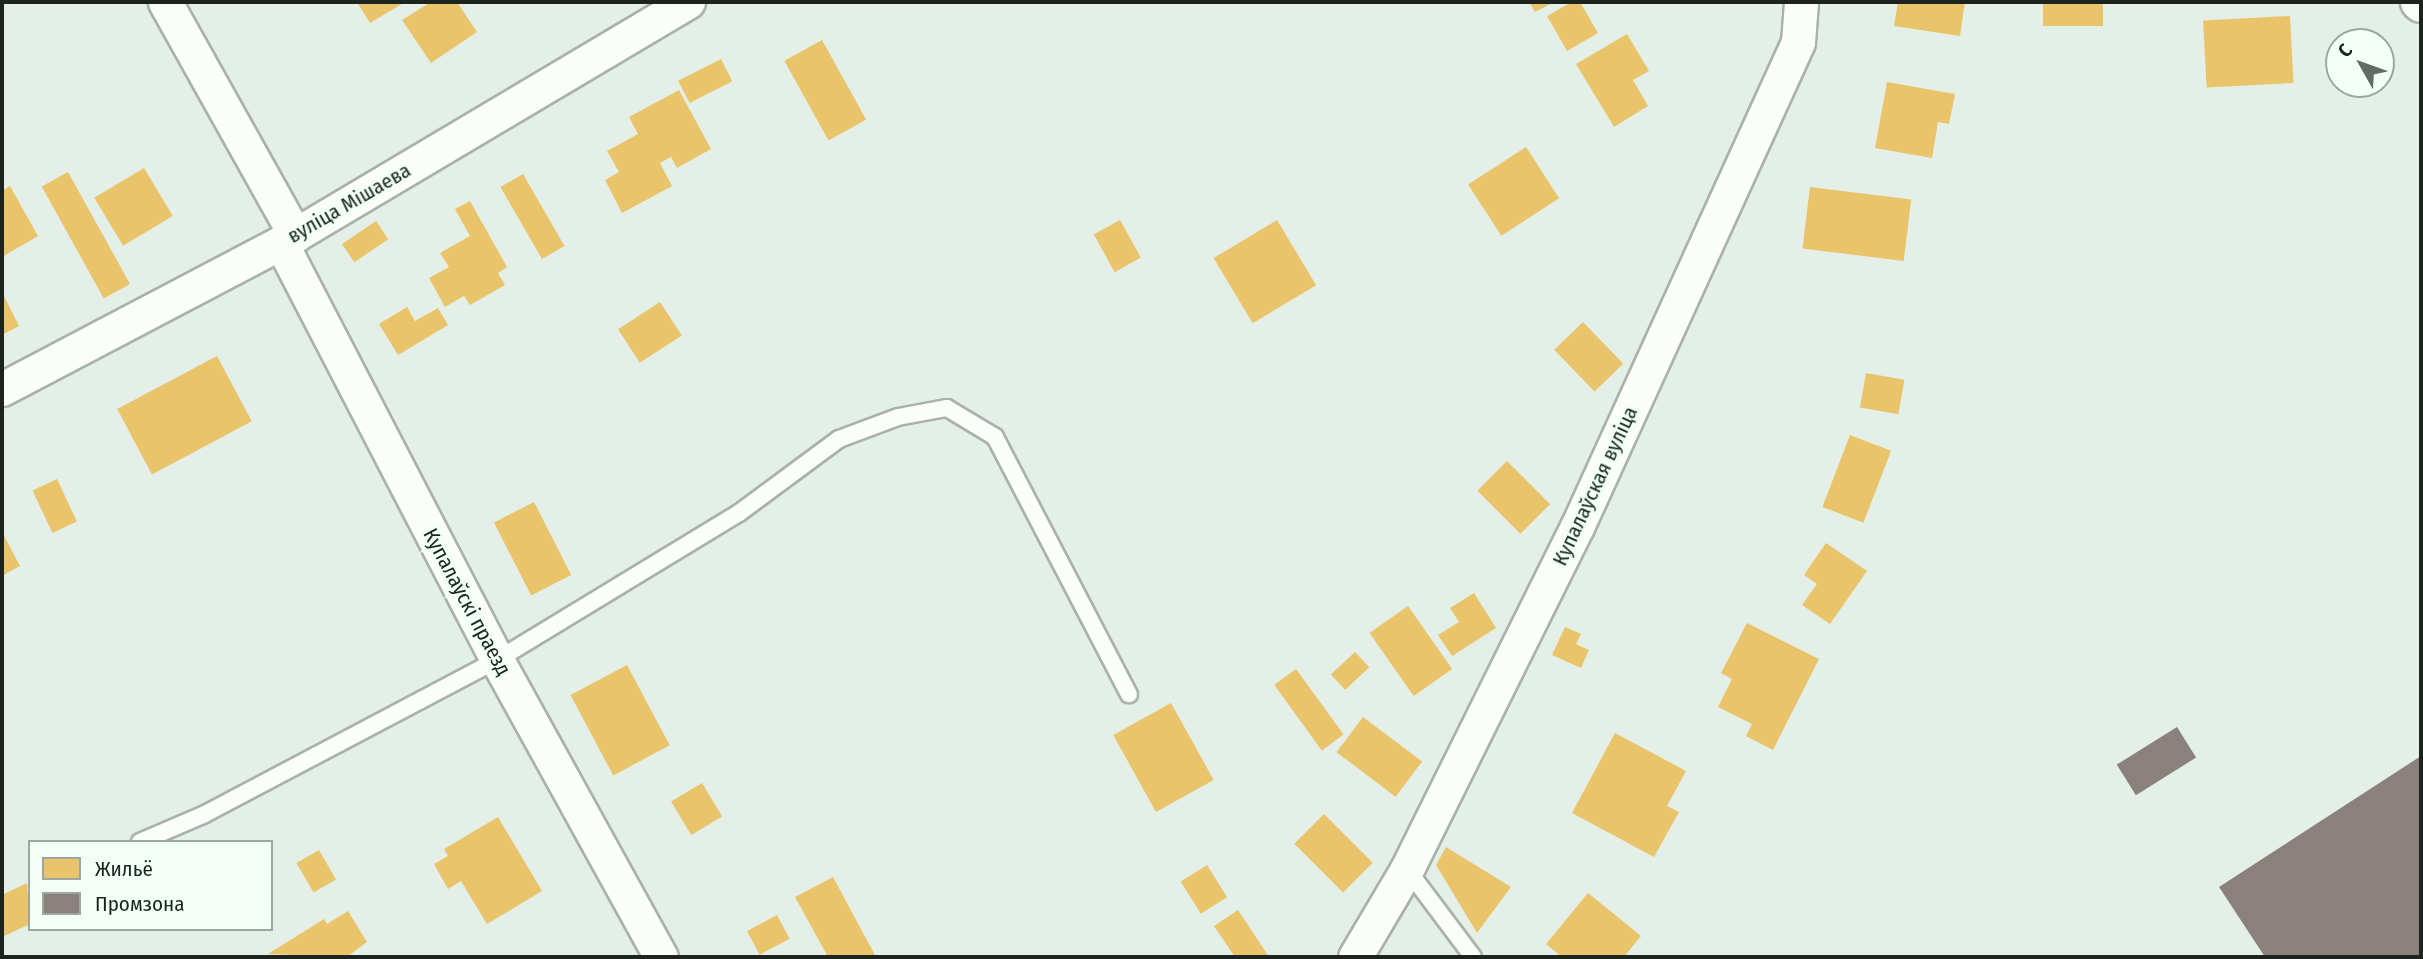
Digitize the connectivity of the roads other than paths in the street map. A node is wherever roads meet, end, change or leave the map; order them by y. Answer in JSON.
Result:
{"nodes":[{"id":1,"x":165,"y":2,"type":"edge"},
{"id":2,"x":688,"y":2,"type":"edge"},
{"id":3,"x":1801,"y":2,"type":"edge"},
{"id":4,"x":288,"y":239,"type":"junction"},
{"id":5,"x":2,"y":390,"type":"edge"},
{"id":6,"x":497,"y":660,"type":"junction"},
{"id":7,"x":1129,"y":694,"type":"dead end"},
{"id":8,"x":145,"y":840,"type":"edge"},
{"id":9,"x":1407,"y":869,"type":"junction"},
{"id":10,"x":661,"y":957,"type":"edge"},
{"id":11,"x":1355,"y":957,"type":"edge"},
{"id":12,"x":1473,"y":957,"type":"edge"}],
"edges":[{"from":1,"to":4,"type":"street","name":"Купалаўскі праезд"},
{"from":2,"to":4,"type":"street","name":"вуліца Мішаева"},
{"from":3,"to":9,"type":"street","name":"Купалаўская вуліца"},
{"from":4,"to":5,"type":"street","name":"вуліца Мішаева"},
{"from":4,"to":6,"type":"street","name":"Купалаўскі праезд"},
{"from":6,"to":7,"type":"lane"},
{"from":6,"to":8,"type":"lane"},
{"from":6,"to":10,"type":"street","name":"Купалаўскі праезд"},
{"from":9,"to":11,"type":"street","name":"Купалаўская вуліца"},
{"from":9,"to":12,"type":"lane"}]}
